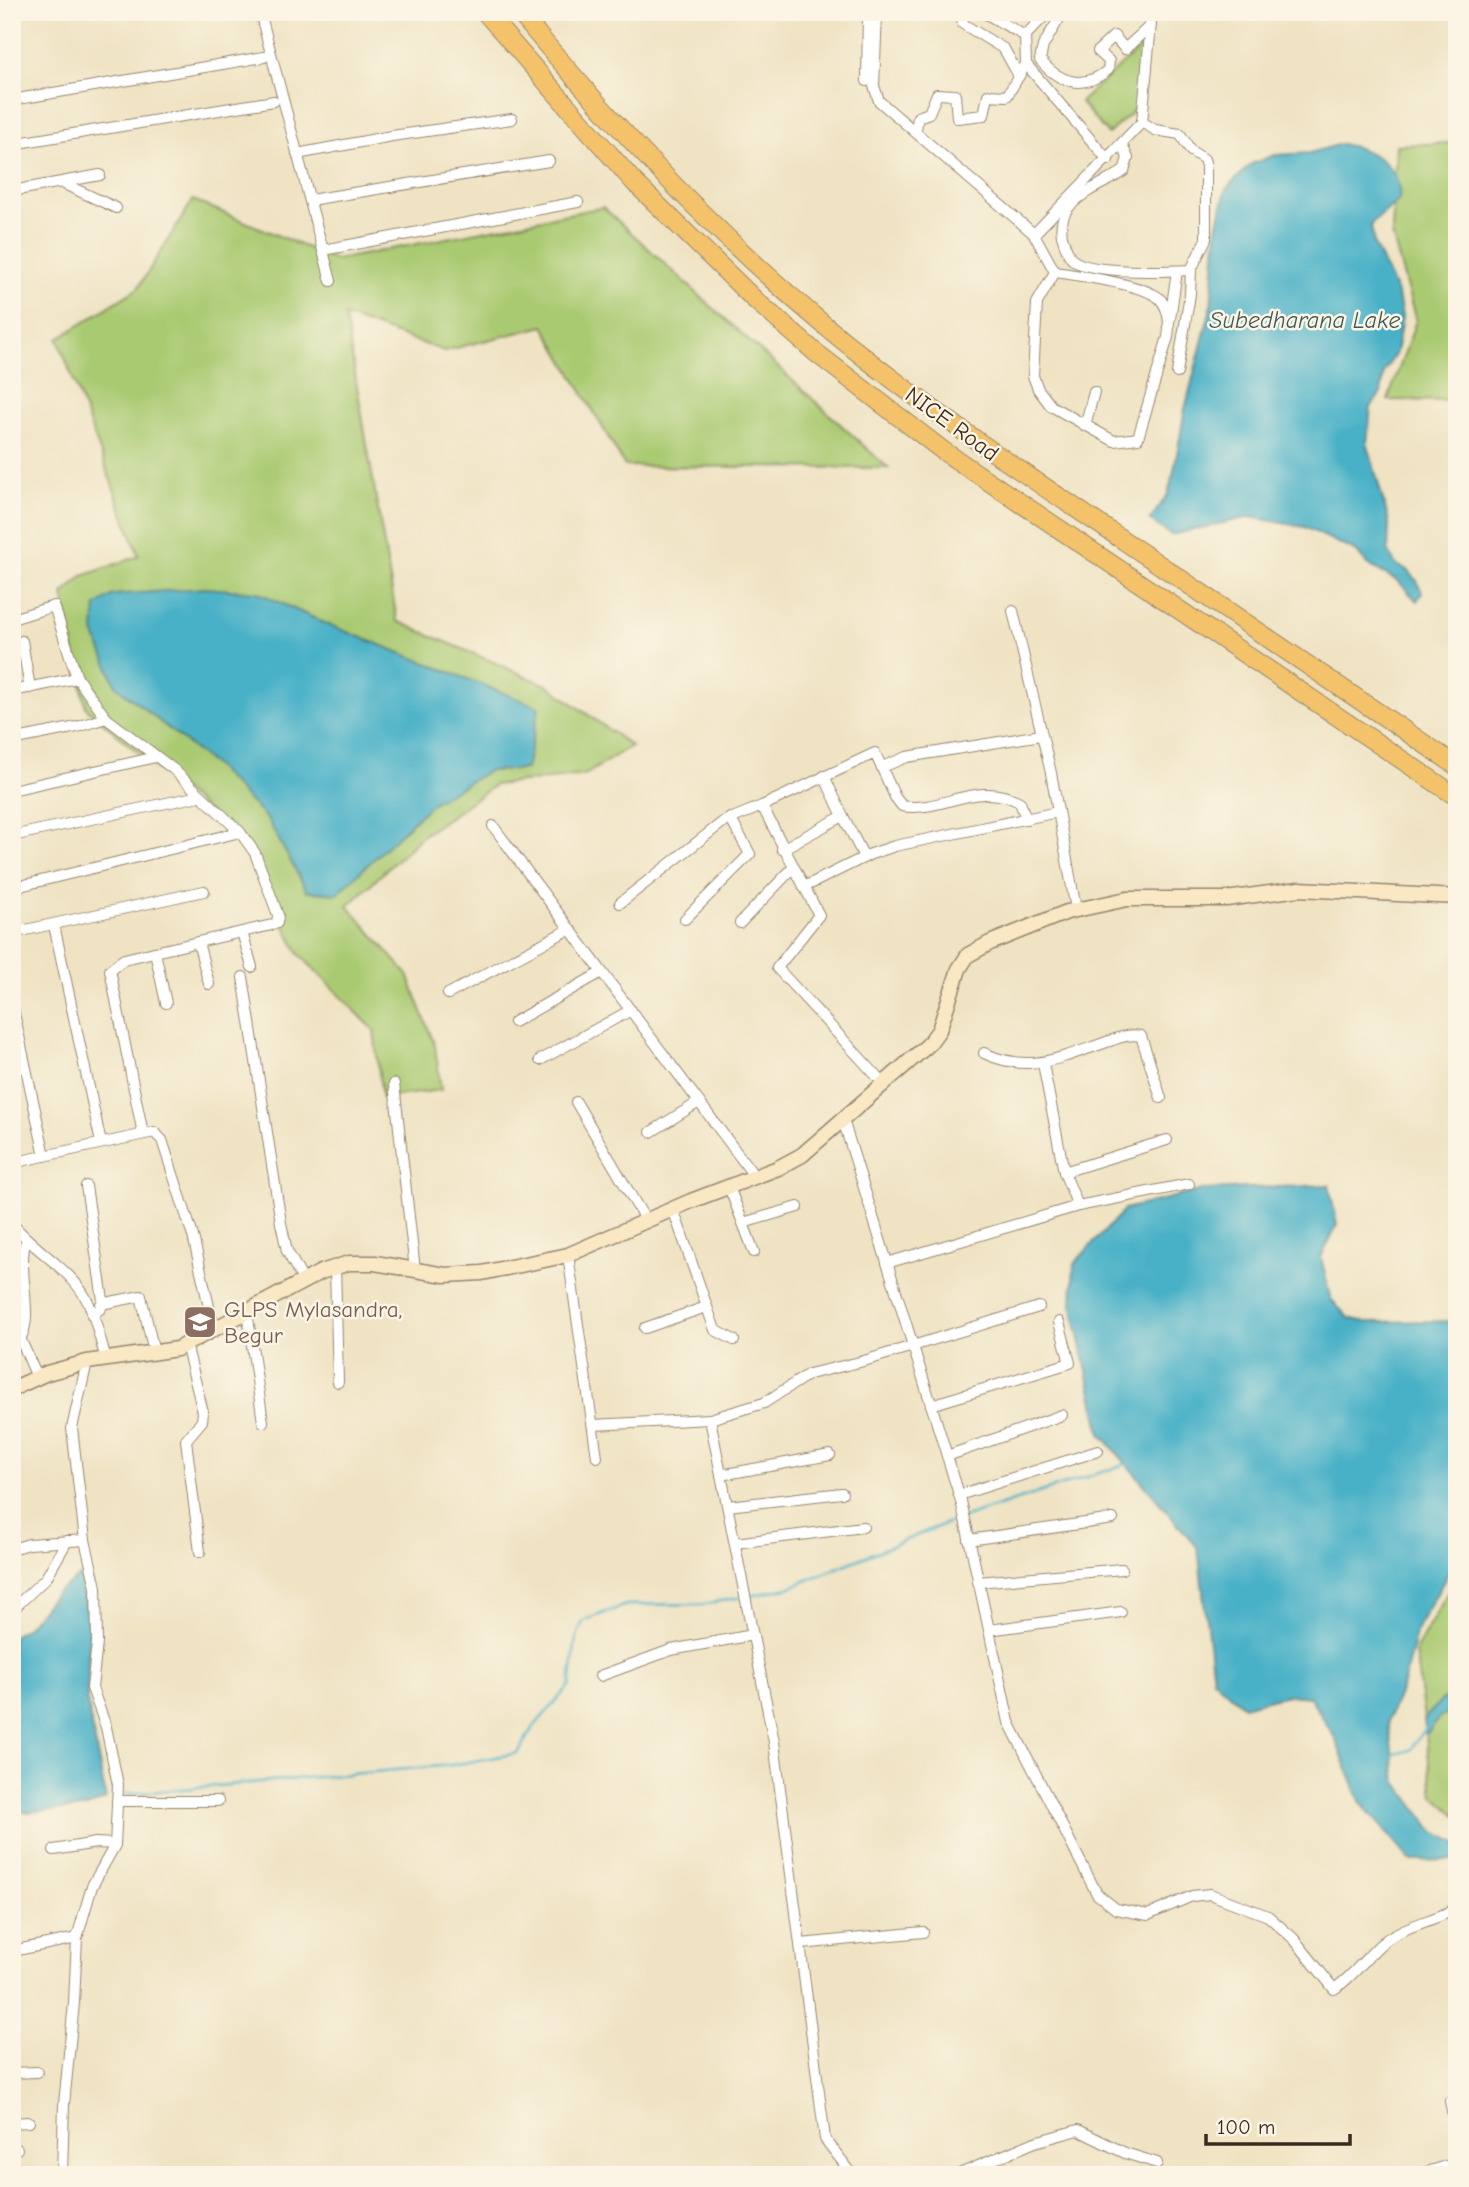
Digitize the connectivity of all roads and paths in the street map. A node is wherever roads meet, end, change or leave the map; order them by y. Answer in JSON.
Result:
{"nodes":[{"id":1,"x":260,"y":12,"type":"edge"},
{"id":2,"x":485,"y":12,"type":"edge"},
{"id":3,"x":519,"y":12,"type":"edge"},
{"id":4,"x":868,"y":12,"type":"edge"},
{"id":5,"x":877,"y":12,"type":"edge"},
{"id":6,"x":961,"y":12,"type":"edge"},
{"id":7,"x":983,"y":12,"type":"edge"},
{"id":8,"x":1048,"y":12,"type":"edge"},
{"id":9,"x":1063,"y":12,"type":"edge"},
{"id":10,"x":1152,"y":12,"type":"edge"},
{"id":11,"x":1151,"y":25,"type":"junction"},
{"id":12,"x":1025,"y":37,"type":"junction"},
{"id":13,"x":264,"y":57,"type":"dead end"},
{"id":14,"x":1026,"y":64,"type":"junction"},
{"id":15,"x":1019,"y":76,"type":"junction"},
{"id":16,"x":867,"y":80,"type":"dead end"},
{"id":17,"x":12,"y":100,"type":"edge"},
{"id":18,"x":274,"y":101,"type":"dead end"},
{"id":19,"x":512,"y":119,"type":"dead end"},
{"id":20,"x":1142,"y":122,"type":"junction"},
{"id":21,"x":916,"y":130,"type":"junction"},
{"id":22,"x":12,"y":144,"type":"edge"},
{"id":23,"x":1122,"y":145,"type":"junction"},
{"id":24,"x":297,"y":154,"type":"junction"},
{"id":25,"x":1108,"y":160,"type":"junction"},
{"id":26,"x":549,"y":161,"type":"dead end"},
{"id":27,"x":100,"y":176,"type":"dead end"},
{"id":28,"x":61,"y":182,"type":"junction"},
{"id":29,"x":12,"y":191,"type":"edge"},
{"id":30,"x":310,"y":200,"type":"junction"},
{"id":31,"x":578,"y":202,"type":"dead end"},
{"id":32,"x":116,"y":208,"type":"dead end"},
{"id":33,"x":1034,"y":234,"type":"junction"},
{"id":34,"x":323,"y":250,"type":"junction"},
{"id":35,"x":1191,"y":270,"type":"junction"},
{"id":36,"x":1177,"y":271,"type":"junction"},
{"id":37,"x":1055,"y":272,"type":"junction"},
{"id":38,"x":331,"y":281,"type":"dead end"},
{"id":39,"x":1170,"y":320,"type":"junction"},
{"id":40,"x":1177,"y":373,"type":"dead end"},
{"id":41,"x":1094,"y":392,"type":"dead end"},
{"id":42,"x":1085,"y":426,"type":"junction"},
{"id":43,"x":1013,"y":611,"type":"dead end"},
{"id":44,"x":12,"y":619,"type":"edge"},
{"id":45,"x":22,"y":641,"type":"dead end"},
{"id":46,"x":77,"y":678,"type":"junction"},
{"id":47,"x":30,"y":688,"type":"junction"},
{"id":48,"x":12,"y":691,"type":"edge"},
{"id":49,"x":106,"y":718,"type":"junction"},
{"id":50,"x":1041,"y":735,"type":"junction"},
{"id":51,"x":12,"y":740,"type":"edge"},
{"id":52,"x":156,"y":757,"type":"junction"},
{"id":53,"x":1457,"y":765,"type":"edge"},
{"id":54,"x":882,"y":767,"type":"junction"},
{"id":55,"x":824,"y":776,"type":"junction"},
{"id":56,"x":12,"y":790,"type":"edge"},
{"id":57,"x":199,"y":796,"type":"junction"},
{"id":58,"x":1457,"y":797,"type":"edge"},
{"id":59,"x":762,"y":806,"type":"junction"},
{"id":60,"x":1058,"y":812,"type":"junction"},
{"id":61,"x":843,"y":816,"type":"junction"},
{"id":62,"x":730,"y":818,"type":"junction"},
{"id":63,"x":1026,"y":819,"type":"junction"},
{"id":64,"x":493,"y":826,"type":"dead end"},
{"id":65,"x":240,"y":832,"type":"junction"},
{"id":66,"x":12,"y":836,"type":"edge"},
{"id":67,"x":782,"y":849,"type":"junction"},
{"id":68,"x":863,"y":857,"type":"junction"},
{"id":69,"x":793,"y":868,"type":"junction"},
{"id":70,"x":804,"y":887,"type":"junction"},
{"id":71,"x":12,"y":888,"type":"edge"},
{"id":72,"x":204,"y":891,"type":"dead end"},
{"id":73,"x":1457,"y":897,"type":"edge"},
{"id":74,"x":620,"y":903,"type":"dead end"},
{"id":75,"x":1076,"y":909,"type":"junction"},
{"id":76,"x":685,"y":919,"type":"dead end"},
{"id":77,"x":740,"y":923,"type":"dead end"},
{"id":78,"x":54,"y":925,"type":"junction"},
{"id":79,"x":570,"y":929,"type":"junction"},
{"id":80,"x":242,"y":932,"type":"junction"},
{"id":81,"x":12,"y":933,"type":"edge"},
{"id":82,"x":198,"y":942,"type":"junction"},
{"id":83,"x":155,"y":952,"type":"junction"},
{"id":84,"x":252,"y":967,"type":"dead end"},
{"id":85,"x":602,"y":972,"type":"junction"},
{"id":86,"x":243,"y":977,"type":"dead end"},
{"id":87,"x":209,"y":984,"type":"dead end"},
{"id":88,"x":448,"y":994,"type":"dead end"},
{"id":89,"x":166,"y":1003,"type":"dead end"},
{"id":90,"x":12,"y":1004,"type":"edge"},
{"id":91,"x":631,"y":1010,"type":"junction"},
{"id":92,"x":514,"y":1022,"type":"dead end"},
{"id":93,"x":984,"y":1054,"type":"dead end"},
{"id":94,"x":540,"y":1060,"type":"dead end"},
{"id":95,"x":1043,"y":1064,"type":"junction"},
{"id":96,"x":394,"y":1083,"type":"dead end"},
{"id":97,"x":885,"y":1085,"type":"junction"},
{"id":98,"x":1161,"y":1098,"type":"dead end"},
{"id":99,"x":576,"y":1102,"type":"dead end"},
{"id":100,"x":699,"y":1102,"type":"junction"},
{"id":101,"x":843,"y":1121,"type":"junction"},
{"id":102,"x":651,"y":1132,"type":"dead end"},
{"id":103,"x":143,"y":1134,"type":"junction"},
{"id":104,"x":1167,"y":1140,"type":"dead end"},
{"id":105,"x":101,"y":1143,"type":"junction"},
{"id":106,"x":45,"y":1156,"type":"junction"},
{"id":107,"x":12,"y":1163,"type":"edge"},
{"id":108,"x":1064,"y":1172,"type":"junction"},
{"id":109,"x":755,"y":1177,"type":"junction"},
{"id":110,"x":1189,"y":1184,"type":"dead end"},
{"id":111,"x":86,"y":1186,"type":"dead end"},
{"id":112,"x":729,"y":1187,"type":"junction"},
{"id":113,"x":1078,"y":1206,"type":"junction"},
{"id":114,"x":797,"y":1207,"type":"dead end"},
{"id":115,"x":673,"y":1209,"type":"junction"},
{"id":116,"x":646,"y":1221,"type":"junction"},
{"id":117,"x":12,"y":1223,"type":"edge"},
{"id":118,"x":743,"y":1223,"type":"junction"},
{"id":119,"x":26,"y":1241,"type":"junction"},
{"id":120,"x":754,"y":1252,"type":"dead end"},
{"id":121,"x":568,"y":1255,"type":"junction"},
{"id":122,"x":887,"y":1263,"type":"junction"},
{"id":123,"x":335,"y":1266,"type":"junction"},
{"id":124,"x":415,"y":1270,"type":"junction"},
{"id":125,"x":303,"y":1282,"type":"junction"},
{"id":126,"x":101,"y":1304,"type":"junction"},
{"id":127,"x":706,"y":1307,"type":"junction"},
{"id":128,"x":1039,"y":1307,"type":"dead end"},
{"id":129,"x":247,"y":1311,"type":"junction"},
{"id":130,"x":92,"y":1315,"type":"junction"},
{"id":131,"x":1059,"y":1322,"type":"dead end"},
{"id":132,"x":645,"y":1328,"type":"dead end"},
{"id":133,"x":214,"y":1329,"type":"junction"},
{"id":134,"x":16,"y":1335,"type":"edge"},
{"id":135,"x":734,"y":1340,"type":"dead end"},
{"id":136,"x":186,"y":1344,"type":"junction"},
{"id":137,"x":913,"y":1346,"type":"junction"},
{"id":138,"x":154,"y":1352,"type":"junction"},
{"id":139,"x":106,"y":1359,"type":"junction"},
{"id":140,"x":88,"y":1362,"type":"junction"},
{"id":141,"x":37,"y":1377,"type":"junction"},
{"id":142,"x":338,"y":1382,"type":"dead end"},
{"id":143,"x":12,"y":1389,"type":"edge"},
{"id":144,"x":931,"y":1405,"type":"junction"},
{"id":145,"x":1062,"y":1415,"type":"dead end"},
{"id":146,"x":710,"y":1419,"type":"junction"},
{"id":147,"x":263,"y":1422,"type":"dead end"},
{"id":148,"x":593,"y":1425,"type":"junction"},
{"id":149,"x":1098,"y":1451,"type":"dead end"},
{"id":150,"x":830,"y":1455,"type":"dead end"},
{"id":151,"x":947,"y":1456,"type":"junction"},
{"id":152,"x":597,"y":1457,"type":"dead end"},
{"id":153,"x":721,"y":1475,"type":"junction"},
{"id":154,"x":842,"y":1493,"type":"dead end"},
{"id":155,"x":959,"y":1495,"type":"junction"},
{"id":156,"x":728,"y":1506,"type":"junction"},
{"id":157,"x":1113,"y":1519,"type":"dead end"},
{"id":158,"x":863,"y":1527,"type":"dead end"},
{"id":159,"x":85,"y":1540,"type":"junction"},
{"id":160,"x":970,"y":1540,"type":"junction"},
{"id":161,"x":67,"y":1541,"type":"junction"},
{"id":162,"x":735,"y":1543,"type":"junction"},
{"id":163,"x":12,"y":1549,"type":"edge"},
{"id":164,"x":201,"y":1552,"type":"dead end"},
{"id":165,"x":1122,"y":1569,"type":"dead end"},
{"id":166,"x":978,"y":1581,"type":"junction"},
{"id":167,"x":12,"y":1610,"type":"edge"},
{"id":168,"x":1121,"y":1612,"type":"dead end"},
{"id":169,"x":989,"y":1630,"type":"junction"},
{"id":170,"x":753,"y":1635,"type":"junction"},
{"id":171,"x":600,"y":1676,"type":"dead end"},
{"id":172,"x":117,"y":1801,"type":"junction"},
{"id":173,"x":218,"y":1801,"type":"dead end"},
{"id":174,"x":115,"y":1844,"type":"junction"},
{"id":175,"x":54,"y":1850,"type":"dead end"},
{"id":176,"x":1457,"y":1908,"type":"edge"},
{"id":177,"x":923,"y":1932,"type":"dead end"},
{"id":178,"x":77,"y":1938,"type":"junction"},
{"id":179,"x":801,"y":1944,"type":"junction"},
{"id":180,"x":12,"y":1951,"type":"edge"},
{"id":181,"x":37,"y":2072,"type":"dead end"},
{"id":182,"x":12,"y":2073,"type":"edge"},
{"id":183,"x":1450,"y":2101,"type":"dead end"},
{"id":184,"x":1455,"y":2117,"type":"edge"},
{"id":185,"x":29,"y":2122,"type":"dead end"},
{"id":186,"x":12,"y":2123,"type":"edge"},
{"id":187,"x":1457,"y":2135,"type":"edge"},
{"id":188,"x":1157,"y":2163,"type":"dead end"},
{"id":189,"x":1457,"y":2164,"type":"edge"},
{"id":190,"x":62,"y":2175,"type":"edge"},
{"id":191,"x":853,"y":2175,"type":"edge"},
{"id":192,"x":957,"y":2175,"type":"edge"},
{"id":193,"x":1417,"y":2175,"type":"edge"}],
"edges":[{"from":1,"to":24,"type":"street"},
{"from":2,"to":58,"type":"highway","name":"NICE Road"},
{"from":3,"to":53,"type":"highway","name":"NICE Road"},
{"from":4,"to":16,"type":"street"},
{"from":5,"to":21,"type":"street"},
{"from":6,"to":15,"type":"street"},
{"from":7,"to":12,"type":"street"},
{"from":8,"to":12,"type":"street"},
{"from":9,"to":11,"type":"street"},
{"from":10,"to":11,"type":"street"},
{"from":11,"to":20,"type":"street"},
{"from":12,"to":14,"type":"street"},
{"from":13,"to":17,"type":"street"},
{"from":14,"to":15,"type":"street"},
{"from":14,"to":25,"type":"street"},
{"from":15,"to":21,"type":"street"},
{"from":18,"to":22,"type":"street"},
{"from":19,"to":24,"type":"street"},
{"from":20,"to":23,"type":"street"},
{"from":20,"to":35,"type":"street"},
{"from":21,"to":33,"type":"street"},
{"from":23,"to":25,"type":"street"},
{"from":23,"to":36,"type":"street"},
{"from":24,"to":30,"type":"street"},
{"from":25,"to":33,"type":"street"},
{"from":26,"to":30,"type":"street"},
{"from":27,"to":28,"type":"street"},
{"from":28,"to":29,"type":"street"},
{"from":28,"to":32,"type":"street"},
{"from":30,"to":34,"type":"street"},
{"from":31,"to":34,"type":"street"},
{"from":33,"to":37,"type":"street"},
{"from":34,"to":38,"type":"street"},
{"from":35,"to":36,"type":"street"},
{"from":35,"to":40,"type":"street"},
{"from":36,"to":39,"type":"street"},
{"from":37,"to":39,"type":"street"},
{"from":37,"to":42,"type":"street"},
{"from":39,"to":42,"type":"street"},
{"from":41,"to":42,"type":"street"},
{"from":43,"to":50,"type":"street"},
{"from":44,"to":46,"type":"street"},
{"from":45,"to":47,"type":"street"},
{"from":46,"to":47,"type":"street"},
{"from":46,"to":49,"type":"street"},
{"from":47,"to":48,"type":"street"},
{"from":49,"to":51,"type":"street"},
{"from":49,"to":52,"type":"street"},
{"from":50,"to":54,"type":"street"},
{"from":50,"to":60,"type":"street"},
{"from":52,"to":56,"type":"street"},
{"from":52,"to":57,"type":"street"},
{"from":54,"to":55,"type":"street"},
{"from":54,"to":63,"type":"street"},
{"from":55,"to":59,"type":"street"},
{"from":55,"to":61,"type":"street"},
{"from":57,"to":65,"type":"street"},
{"from":57,"to":66,"type":"street"},
{"from":59,"to":62,"type":"street"},
{"from":59,"to":67,"type":"street"},
{"from":60,"to":63,"type":"street"},
{"from":60,"to":75,"type":"street"},
{"from":61,"to":67,"type":"street"},
{"from":61,"to":68,"type":"street"},
{"from":62,"to":74,"type":"street"},
{"from":62,"to":76,"type":"street"},
{"from":63,"to":68,"type":"street"},
{"from":64,"to":79,"type":"street"},
{"from":65,"to":71,"type":"street"},
{"from":65,"to":80,"type":"street"},
{"from":67,"to":69,"type":"street"},
{"from":68,"to":70,"type":"street"},
{"from":69,"to":70,"type":"street"},
{"from":69,"to":77,"type":"street"},
{"from":70,"to":97,"type":"street"},
{"from":72,"to":78,"type":"street"},
{"from":73,"to":75,"type":"street"},
{"from":75,"to":97,"type":"street"},
{"from":78,"to":81,"type":"street"},
{"from":78,"to":105,"type":"street"},
{"from":79,"to":85,"type":"street"},
{"from":79,"to":88,"type":"street"},
{"from":80,"to":82,"type":"street"},
{"from":80,"to":84,"type":"street"},
{"from":82,"to":83,"type":"street"},
{"from":82,"to":87,"type":"street"},
{"from":83,"to":89,"type":"street"},
{"from":83,"to":103,"type":"street"},
{"from":85,"to":91,"type":"street"},
{"from":85,"to":92,"type":"street"},
{"from":86,"to":125,"type":"street"},
{"from":90,"to":106,"type":"street"},
{"from":91,"to":94,"type":"street"},
{"from":91,"to":100,"type":"street"},
{"from":93,"to":95,"type":"street"},
{"from":95,"to":98,"type":"street"},
{"from":95,"to":108,"type":"street"},
{"from":96,"to":124,"type":"street"},
{"from":97,"to":101,"type":"street"},
{"from":99,"to":116,"type":"street"},
{"from":100,"to":102,"type":"street"},
{"from":100,"to":109,"type":"street"},
{"from":101,"to":109,"type":"street"},
{"from":101,"to":122,"type":"street"},
{"from":103,"to":105,"type":"street"},
{"from":103,"to":133,"type":"street"},
{"from":104,"to":108,"type":"street"},
{"from":105,"to":106,"type":"street"},
{"from":106,"to":107,"type":"street"},
{"from":108,"to":113,"type":"street"},
{"from":109,"to":112,"type":"street"},
{"from":110,"to":113,"type":"street"},
{"from":111,"to":126,"type":"street"},
{"from":112,"to":115,"type":"street"},
{"from":112,"to":118,"type":"street"},
{"from":113,"to":122,"type":"street"},
{"from":114,"to":118,"type":"street"},
{"from":115,"to":116,"type":"street"},
{"from":115,"to":127,"type":"street"},
{"from":116,"to":121,"type":"street"},
{"from":117,"to":119,"type":"street"},
{"from":118,"to":120,"type":"street"},
{"from":119,"to":130,"type":"street"},
{"from":119,"to":134,"type":"street"},
{"from":121,"to":124,"type":"street"},
{"from":121,"to":148,"type":"street"},
{"from":122,"to":137,"type":"street"},
{"from":123,"to":124,"type":"street"},
{"from":123,"to":125,"type":"street"},
{"from":123,"to":142,"type":"street"},
{"from":125,"to":129,"type":"street"},
{"from":126,"to":130,"type":"street"},
{"from":126,"to":138,"type":"street"},
{"from":127,"to":132,"type":"street"},
{"from":127,"to":135,"type":"street"},
{"from":128,"to":137,"type":"street"},
{"from":129,"to":133,"type":"street"},
{"from":129,"to":147,"type":"street"},
{"from":130,"to":139,"type":"street"},
{"from":131,"to":144,"type":"street"},
{"from":133,"to":136,"type":"street"},
{"from":134,"to":141,"type":"street"},
{"from":136,"to":138,"type":"street"},
{"from":136,"to":164,"type":"street"},
{"from":137,"to":144,"type":"street"},
{"from":137,"to":146,"type":"street"},
{"from":138,"to":139,"type":"street"},
{"from":139,"to":140,"type":"street"},
{"from":140,"to":141,"type":"street"},
{"from":140,"to":159,"type":"street"},
{"from":141,"to":143,"type":"street"},
{"from":144,"to":151,"type":"street"},
{"from":145,"to":151,"type":"street"},
{"from":146,"to":148,"type":"street"},
{"from":146,"to":153,"type":"street"},
{"from":148,"to":152,"type":"street"},
{"from":149,"to":155,"type":"street"},
{"from":150,"to":153,"type":"street"},
{"from":151,"to":155,"type":"street"},
{"from":153,"to":156,"type":"street"},
{"from":154,"to":156,"type":"street"},
{"from":155,"to":160,"type":"street"},
{"from":156,"to":162,"type":"street"},
{"from":157,"to":160,"type":"street"},
{"from":158,"to":162,"type":"street"},
{"from":159,"to":161,"type":"street"},
{"from":159,"to":172,"type":"street"},
{"from":160,"to":166,"type":"street"},
{"from":161,"to":163,"type":"street"},
{"from":161,"to":167,"type":"street"},
{"from":162,"to":170,"type":"street"},
{"from":165,"to":166,"type":"street"},
{"from":166,"to":169,"type":"street"},
{"from":168,"to":169,"type":"street"},
{"from":169,"to":176,"type":"street"},
{"from":170,"to":171,"type":"street"},
{"from":170,"to":179,"type":"street"},
{"from":172,"to":173,"type":"street"},
{"from":172,"to":174,"type":"street"},
{"from":174,"to":175,"type":"street"},
{"from":174,"to":178,"type":"street"},
{"from":177,"to":179,"type":"street"},
{"from":178,"to":180,"type":"street"},
{"from":178,"to":190,"type":"street"},
{"from":179,"to":191,"type":"street"},
{"from":181,"to":182,"type":"street"},
{"from":183,"to":184,"type":"street"},
{"from":184,"to":187,"type":"street"},
{"from":185,"to":186,"type":"street"},
{"from":188,"to":192,"type":"street"},
{"from":189,"to":193,"type":"street"}]}
